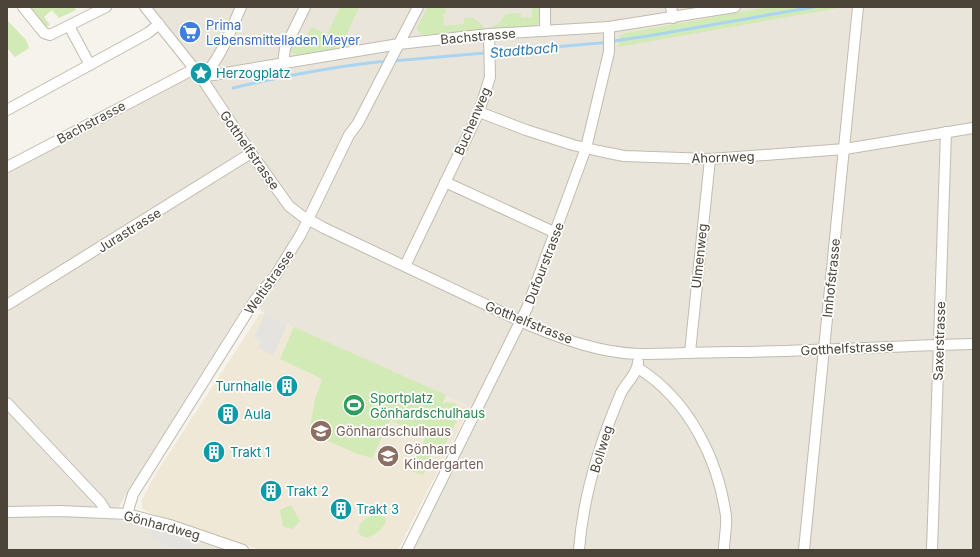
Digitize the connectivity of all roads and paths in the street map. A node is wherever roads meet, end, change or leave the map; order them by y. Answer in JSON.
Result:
{"nodes":[{"id":1,"x":23,"y":7,"type":"edge"},
{"id":2,"x":106,"y":7,"type":"edge"},
{"id":3,"x":145,"y":7,"type":"edge"},
{"id":4,"x":241,"y":7,"type":"edge"},
{"id":5,"x":305,"y":7,"type":"edge"},
{"id":6,"x":418,"y":7,"type":"edge"},
{"id":7,"x":545,"y":7,"type":"edge"},
{"id":8,"x":671,"y":7,"type":"edge"},
{"id":9,"x":735,"y":7,"type":"edge"},
{"id":10,"x":858,"y":8,"type":"edge"},
{"id":11,"x":673,"y":18,"type":"junction"},
{"id":12,"x":159,"y":24,"type":"junction"},
{"id":13,"x":69,"y":26,"type":"junction"},
{"id":14,"x":609,"y":27,"type":"junction"},
{"id":15,"x":545,"y":31,"type":"junction"},
{"id":16,"x":489,"y":38,"type":"junction"},
{"id":17,"x":397,"y":49,"type":"junction"},
{"id":18,"x":284,"y":64,"type":"junction"},
{"id":19,"x":90,"y":65,"type":"junction"},
{"id":20,"x":194,"y":69,"type":"junction"},
{"id":21,"x":201,"y":77,"type":"junction"},
{"id":22,"x":7,"y":110,"type":"edge"},
{"id":23,"x":479,"y":112,"type":"junction"},
{"id":24,"x":973,"y":128,"type":"edge"},
{"id":25,"x":946,"y":132,"type":"junction"},
{"id":26,"x":586,"y":148,"type":"junction"},
{"id":27,"x":845,"y":149,"type":"junction"},
{"id":28,"x":251,"y":153,"type":"junction"},
{"id":29,"x":710,"y":159,"type":"junction"},
{"id":30,"x":7,"y":166,"type":"edge"},
{"id":31,"x":445,"y":182,"type":"junction"},
{"id":32,"x":307,"y":219,"type":"junction"},
{"id":33,"x":556,"y":233,"type":"junction"},
{"id":34,"x":405,"y":266,"type":"junction"},
{"id":35,"x":7,"y":305,"type":"edge"},
{"id":36,"x":521,"y":322,"type":"junction"},
{"id":37,"x":973,"y":344,"type":"edge"},
{"id":38,"x":939,"y":345,"type":"junction"},
{"id":39,"x":823,"y":349,"type":"junction"},
{"id":40,"x":690,"y":352,"type":"junction"},
{"id":41,"x":639,"y":354,"type":"junction"},
{"id":42,"x":638,"y":368,"type":"junction"},
{"id":43,"x":7,"y":403,"type":"edge"},
{"id":44,"x":7,"y":512,"type":"edge"},
{"id":45,"x":107,"y":513,"type":"junction"},
{"id":46,"x":128,"y":514,"type":"junction"},
{"id":47,"x":243,"y":550,"type":"edge"},
{"id":48,"x":407,"y":550,"type":"edge"},
{"id":49,"x":579,"y":550,"type":"edge"},
{"id":50,"x":724,"y":550,"type":"edge"},
{"id":51,"x":804,"y":550,"type":"edge"},
{"id":52,"x":932,"y":550,"type":"edge"}],
"edges":[{"from":1,"to":13,"type":"street"},
{"from":2,"to":13,"type":"street"},
{"from":3,"to":12,"type":"street"},
{"from":4,"to":21,"type":"street"},
{"from":5,"to":18,"type":"street"},
{"from":6,"to":17,"type":"street","name":"Weltistrasse"},
{"from":7,"to":15,"type":"street"},
{"from":8,"to":11,"type":"street"},
{"from":9,"to":11,"type":"street","name":"Bachstrasse"},
{"from":10,"to":27,"type":"street","name":"Imhofstrasse"},
{"from":11,"to":14,"type":"street","name":"Bachstrasse"},
{"from":12,"to":19,"type":"street"},
{"from":12,"to":20,"type":"street"},
{"from":13,"to":19,"type":"street"},
{"from":14,"to":15,"type":"street","name":"Bachstrasse"},
{"from":14,"to":26,"type":"street","name":"Dufourstrasse"},
{"from":15,"to":16,"type":"street","name":"Bachstrasse"},
{"from":16,"to":17,"type":"street","name":"Bachstrasse"},
{"from":16,"to":23,"type":"street","name":"Buchenweg"},
{"from":17,"to":18,"type":"street","name":"Bachstrasse"},
{"from":17,"to":32,"type":"street","name":"Weltistrasse"},
{"from":18,"to":21,"type":"street","name":"Bachstrasse"},
{"from":19,"to":22,"type":"street"},
{"from":20,"to":21,"type":"street"},
{"from":20,"to":30,"type":"street","name":"Bachstrasse"},
{"from":21,"to":28,"type":"street","name":"Gotthelfstrasse"},
{"from":23,"to":26,"type":"street","name":"Ahornweg"},
{"from":23,"to":31,"type":"street","name":"Buchenweg"},
{"from":24,"to":25,"type":"street","name":"Ahornweg"},
{"from":25,"to":27,"type":"street","name":"Ahornweg"},
{"from":25,"to":38,"type":"street","name":"Saxerstrasse"},
{"from":26,"to":29,"type":"street","name":"Ahornweg"},
{"from":26,"to":33,"type":"street","name":"Dufourstrasse"},
{"from":27,"to":29,"type":"street","name":"Ahornweg"},
{"from":27,"to":39,"type":"street","name":"Imhofstrasse"},
{"from":28,"to":32,"type":"street","name":"Gotthelfstrasse"},
{"from":28,"to":35,"type":"street","name":"Jurastrasse"},
{"from":29,"to":40,"type":"street","name":"Ulmenweg"},
{"from":31,"to":33,"type":"street"},
{"from":31,"to":34,"type":"street","name":"Buchenweg"},
{"from":32,"to":34,"type":"street","name":"Gotthelfstrasse"},
{"from":32,"to":46,"type":"street","name":"Weltistrasse"},
{"from":33,"to":36,"type":"street","name":"Dufourstrasse"},
{"from":34,"to":36,"type":"street","name":"Gotthelfstrasse"},
{"from":36,"to":41,"type":"street","name":"Gotthelfstrasse"},
{"from":36,"to":48,"type":"street","name":"Dufourstrasse"},
{"from":37,"to":38,"type":"street","name":"Gotthelfstrasse"},
{"from":38,"to":39,"type":"street","name":"Gotthelfstrasse"},
{"from":38,"to":52,"type":"street","name":"Saxerstrasse"},
{"from":39,"to":40,"type":"street","name":"Gotthelfstrasse"},
{"from":39,"to":51,"type":"street","name":"Imhofstrasse"},
{"from":40,"to":41,"type":"street","name":"Gotthelfstrasse"},
{"from":41,"to":42,"type":"street"},
{"from":42,"to":49,"type":"street","name":"Bollweg"},
{"from":42,"to":50,"type":"street"},
{"from":43,"to":45,"type":"street"},
{"from":44,"to":45,"type":"street","name":"Gönhardweg"},
{"from":45,"to":46,"type":"street","name":"Gönhardweg"},
{"from":46,"to":47,"type":"street","name":"Gönhardweg"}]}
